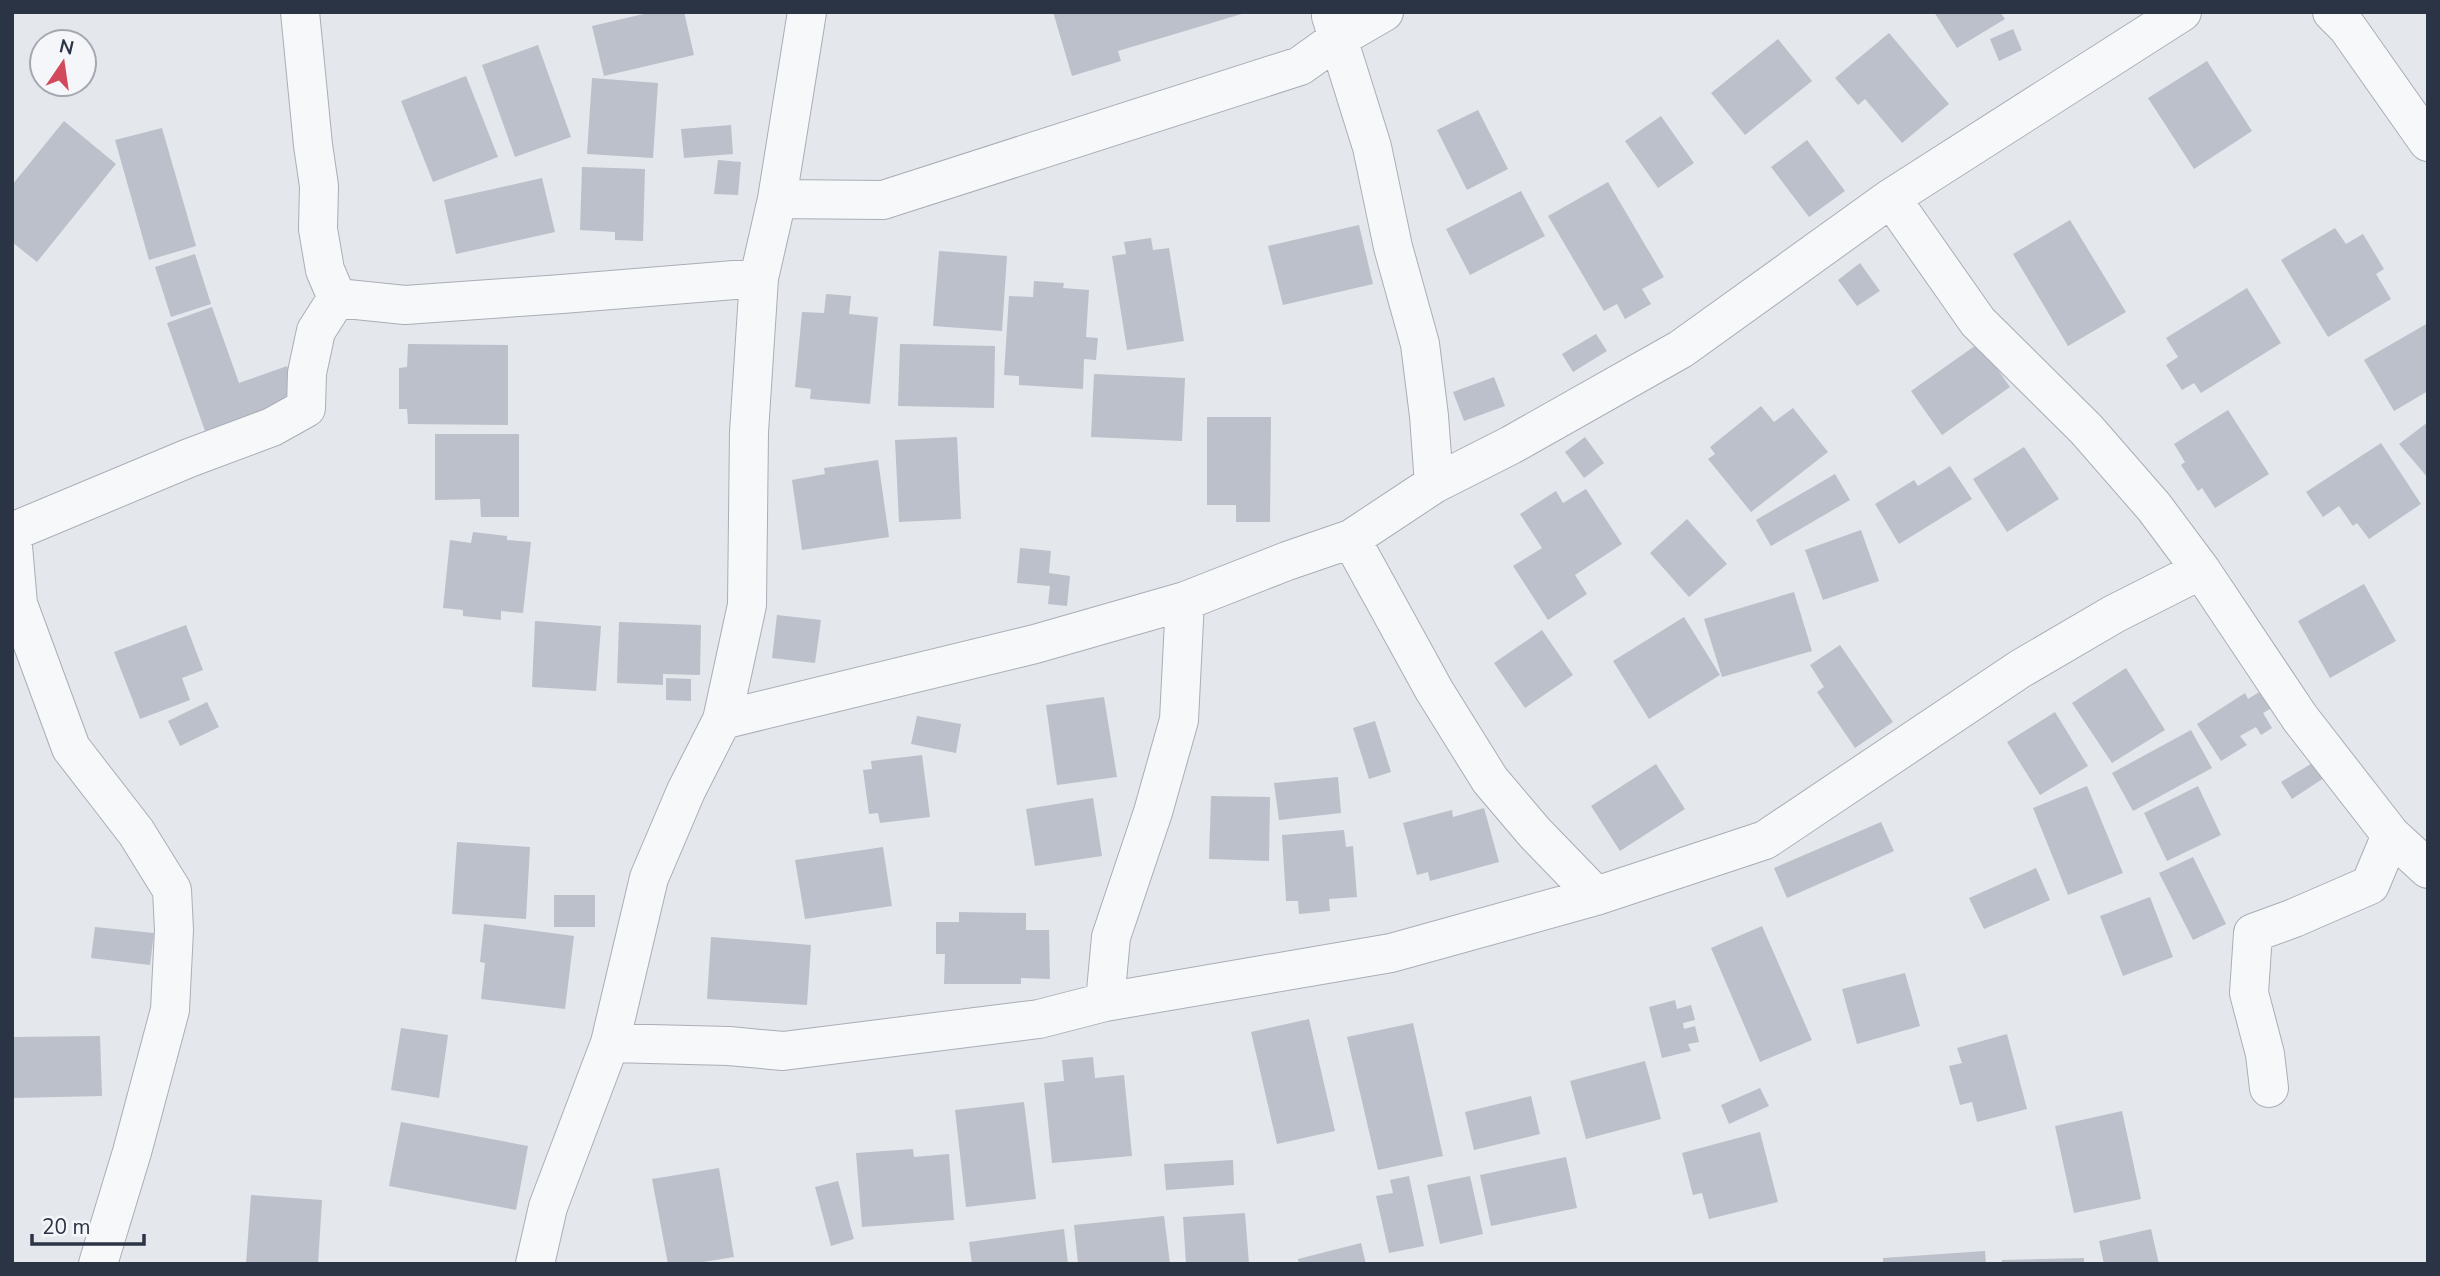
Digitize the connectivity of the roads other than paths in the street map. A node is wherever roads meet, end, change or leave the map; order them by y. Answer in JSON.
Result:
{"nodes":[{"id":1,"x":300,"y":12,"type":"edge"},
{"id":2,"x":807,"y":12,"type":"edge"},
{"id":3,"x":1384,"y":12,"type":"edge"},
{"id":4,"x":2182,"y":12,"type":"edge"},
{"id":5,"x":2332,"y":12,"type":"edge"},
{"id":6,"x":1334,"y":25,"type":"edge"},
{"id":7,"x":2428,"y":142,"type":"edge"},
{"id":8,"x":1891,"y":198,"type":"junction"},
{"id":9,"x":777,"y":200,"type":"junction"},
{"id":10,"x":759,"y":278,"type":"junction"},
{"id":11,"x":337,"y":298,"type":"junction"},
{"id":12,"x":1434,"y":484,"type":"junction"},
{"id":13,"x":12,"y":534,"type":"edge"},
{"id":14,"x":1351,"y":539,"type":"junction"},
{"id":15,"x":2201,"y":570,"type":"junction"},
{"id":16,"x":1185,"y":601,"type":"junction"},
{"id":17,"x":722,"y":720,"type":"junction"},
{"id":18,"x":2391,"y":835,"type":"junction"},
{"id":19,"x":2428,"y":869,"type":"edge"},
{"id":20,"x":1596,"y":896,"type":"junction"},
{"id":21,"x":1105,"y":1002,"type":"junction"},
{"id":22,"x":610,"y":1044,"type":"junction"},
{"id":23,"x":2269,"y":1088,"type":"dead end"},
{"id":24,"x":98,"y":1264,"type":"edge"},
{"id":25,"x":535,"y":1264,"type":"edge"}],
"edges":[{"from":1,"to":11,"type":"street"},
{"from":2,"to":9,"type":"street"},
{"from":3,"to":6,"type":"street"},
{"from":4,"to":8,"type":"street"},
{"from":5,"to":7,"type":"street"},
{"from":6,"to":9,"type":"street"},
{"from":6,"to":12,"type":"street"},
{"from":8,"to":12,"type":"street"},
{"from":8,"to":15,"type":"street"},
{"from":9,"to":10,"type":"street"},
{"from":10,"to":11,"type":"street"},
{"from":10,"to":17,"type":"street"},
{"from":11,"to":13,"type":"street"},
{"from":12,"to":14,"type":"street"},
{"from":13,"to":24,"type":"street"},
{"from":14,"to":16,"type":"street"},
{"from":14,"to":20,"type":"street"},
{"from":15,"to":18,"type":"street"},
{"from":15,"to":20,"type":"street"},
{"from":16,"to":17,"type":"street"},
{"from":16,"to":21,"type":"street"},
{"from":17,"to":22,"type":"street"},
{"from":18,"to":19,"type":"street"},
{"from":18,"to":23,"type":"street"},
{"from":20,"to":21,"type":"street"},
{"from":21,"to":22,"type":"street"},
{"from":22,"to":25,"type":"street"}]}
